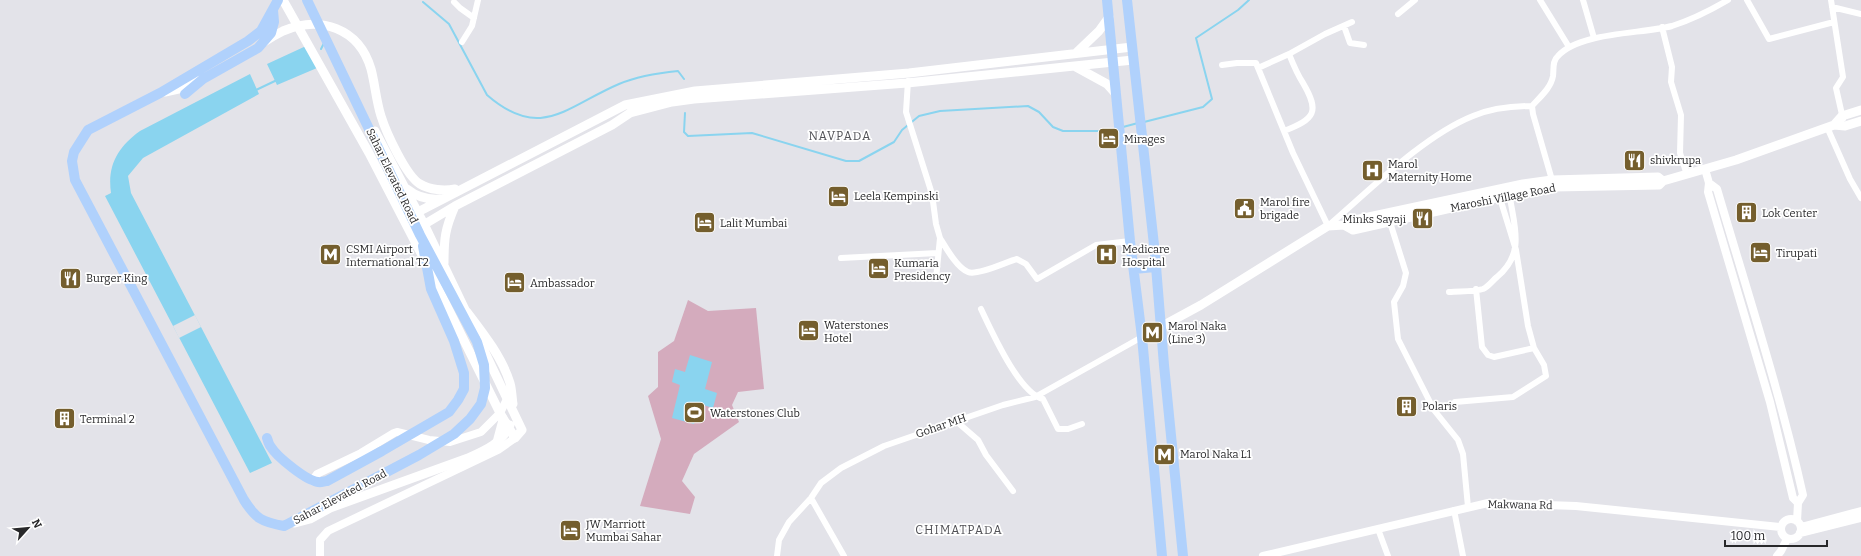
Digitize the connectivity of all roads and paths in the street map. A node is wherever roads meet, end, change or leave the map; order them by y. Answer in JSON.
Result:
{"nodes":[{"id":1,"x":272,"y":0,"type":"edge"},
{"id":2,"x":278,"y":0,"type":"edge"},
{"id":3,"x":307,"y":0,"type":"edge"},
{"id":4,"x":312,"y":0,"type":"edge"},
{"id":5,"x":478,"y":0,"type":"edge"},
{"id":6,"x":1107,"y":0,"type":"edge"},
{"id":7,"x":1128,"y":0,"type":"edge"},
{"id":8,"x":1414,"y":0,"type":"edge"},
{"id":9,"x":1540,"y":0,"type":"edge"},
{"id":10,"x":1583,"y":0,"type":"edge"},
{"id":11,"x":1728,"y":0,"type":"edge"},
{"id":12,"x":1747,"y":0,"type":"edge"},
{"id":13,"x":1831,"y":0,"type":"edge"},
{"id":14,"x":454,"y":2,"type":"dead end"},
{"id":15,"x":285,"y":4,"type":"edge"},
{"id":16,"x":1832,"y":7,"type":"junction"},
{"id":17,"x":1398,"y":14,"type":"dead end"},
{"id":18,"x":1861,"y":14,"type":"edge"},
{"id":19,"x":1109,"y":17,"type":"junction"},
{"id":20,"x":474,"y":18,"type":"junction"},
{"id":21,"x":1352,"y":22,"type":"dead end"},
{"id":22,"x":1834,"y":22,"type":"junction"},
{"id":23,"x":1344,"y":26,"type":"junction"},
{"id":24,"x":1662,"y":28,"type":"junction"},
{"id":25,"x":1594,"y":38,"type":"junction"},
{"id":26,"x":462,"y":42,"type":"dead end"},
{"id":27,"x":1364,"y":45,"type":"dead end"},
{"id":28,"x":1132,"y":47,"type":"junction"},
{"id":29,"x":1570,"y":48,"type":"junction"},
{"id":30,"x":1112,"y":49,"type":"junction"},
{"id":31,"x":1075,"y":54,"type":"junction"},
{"id":32,"x":1289,"y":54,"type":"junction"},
{"id":33,"x":1133,"y":60,"type":"junction"},
{"id":34,"x":1114,"y":62,"type":"junction"},
{"id":35,"x":1222,"y":65,"type":"dead end"},
{"id":36,"x":1075,"y":66,"type":"junction"},
{"id":37,"x":1258,"y":68,"type":"junction"},
{"id":38,"x":908,"y":78,"type":"junction"},
{"id":39,"x":160,"y":93,"type":"junction"},
{"id":40,"x":185,"y":94,"type":"dead end"},
{"id":41,"x":1116,"y":94,"type":"junction"},
{"id":42,"x":1532,"y":106,"type":"junction"},
{"id":43,"x":1861,"y":110,"type":"edge"},
{"id":44,"x":1842,"y":116,"type":"junction"},
{"id":45,"x":1861,"y":120,"type":"edge"},
{"id":46,"x":1831,"y":126,"type":"junction"},
{"id":47,"x":1845,"y":126,"type":"junction"},
{"id":48,"x":1284,"y":131,"type":"junction"},
{"id":49,"x":1705,"y":169,"type":"junction"},
{"id":50,"x":1687,"y":175,"type":"junction"},
{"id":51,"x":1552,"y":180,"type":"junction"},
{"id":52,"x":1663,"y":181,"type":"junction"},
{"id":53,"x":467,"y":186,"type":"junction"},
{"id":54,"x":406,"y":188,"type":"junction"},
{"id":55,"x":1509,"y":191,"type":"junction"},
{"id":56,"x":1499,"y":193,"type":"junction"},
{"id":57,"x":443,"y":198,"type":"junction"},
{"id":58,"x":1861,"y":198,"type":"edge"},
{"id":59,"x":455,"y":206,"type":"junction"},
{"id":60,"x":418,"y":212,"type":"junction"},
{"id":61,"x":1388,"y":217,"type":"junction"},
{"id":62,"x":404,"y":220,"type":"junction"},
{"id":63,"x":424,"y":224,"type":"junction"},
{"id":64,"x":1328,"y":226,"type":"junction"},
{"id":65,"x":410,"y":232,"type":"junction"},
{"id":66,"x":420,"y":235,"type":"junction"},
{"id":67,"x":940,"y":238,"type":"junction"},
{"id":68,"x":1130,"y":240,"type":"junction"},
{"id":69,"x":1516,"y":250,"type":"junction"},
{"id":70,"x":938,"y":253,"type":"junction"},
{"id":71,"x":841,"y":258,"type":"dead end"},
{"id":72,"x":444,"y":266,"type":"junction"},
{"id":73,"x":1155,"y":267,"type":"junction"},
{"id":74,"x":1134,"y":268,"type":"junction"},
{"id":75,"x":936,"y":279,"type":"dead end"},
{"id":76,"x":1476,"y":289,"type":"junction"},
{"id":77,"x":1449,"y":292,"type":"dead end"},
{"id":78,"x":465,"y":309,"type":"junction"},
{"id":79,"x":981,"y":309,"type":"dead end"},
{"id":80,"x":1160,"y":325,"type":"junction"},
{"id":81,"x":1142,"y":336,"type":"junction"},
{"id":82,"x":1534,"y":348,"type":"junction"},
{"id":83,"x":1036,"y":397,"type":"junction"},
{"id":84,"x":507,"y":399,"type":"junction"},
{"id":85,"x":1454,"y":402,"type":"dead end"},
{"id":86,"x":502,"y":416,"type":"junction"},
{"id":87,"x":956,"y":421,"type":"junction"},
{"id":88,"x":1082,"y":424,"type":"dead end"},
{"id":89,"x":267,"y":438,"type":"dead end"},
{"id":90,"x":515,"y":438,"type":"junction"},
{"id":91,"x":494,"y":452,"type":"junction"},
{"id":92,"x":312,"y":481,"type":"junction"},
{"id":93,"x":1013,"y":490,"type":"dead end"},
{"id":94,"x":810,"y":498,"type":"junction"},
{"id":95,"x":1468,"y":507,"type":"junction"},
{"id":96,"x":1454,"y":510,"type":"junction"},
{"id":97,"x":1861,"y":511,"type":"edge"},
{"id":98,"x":1861,"y":518,"type":"edge"},
{"id":99,"x":284,"y":526,"type":"junction"},
{"id":100,"x":1781,"y":527,"type":"junction"},
{"id":101,"x":1799,"y":527,"type":"junction"},
{"id":102,"x":1378,"y":529,"type":"junction"},
{"id":103,"x":1787,"y":539,"type":"junction"},
{"id":104,"x":320,"y":556,"type":"edge"},
{"id":105,"x":777,"y":556,"type":"edge"},
{"id":106,"x":844,"y":556,"type":"edge"},
{"id":107,"x":1162,"y":556,"type":"edge"},
{"id":108,"x":1183,"y":556,"type":"edge"},
{"id":109,"x":1263,"y":556,"type":"edge"},
{"id":110,"x":1388,"y":556,"type":"edge"},
{"id":111,"x":1463,"y":556,"type":"edge"},
{"id":112,"x":1777,"y":556,"type":"edge"}],
"edges":[{"from":1,"to":40,"type":"main road"},
{"from":2,"to":39,"type":"main road"},
{"from":3,"to":66,"type":"main road","name":"Sahar Elevated Road"},
{"from":4,"to":54,"type":"main road"},
{"from":5,"to":20,"type":"street"},
{"from":6,"to":19,"type":"main road"},
{"from":7,"to":28,"type":"main road"},
{"from":8,"to":17,"type":"street"},
{"from":9,"to":29,"type":"street"},
{"from":10,"to":25,"type":"street"},
{"from":11,"to":24,"type":"street"},
{"from":12,"to":22,"type":"street"},
{"from":13,"to":16,"type":"street"},
{"from":14,"to":20,"type":"street"},
{"from":15,"to":62,"type":"main road"},
{"from":16,"to":18,"type":"street"},
{"from":16,"to":22,"type":"street"},
{"from":19,"to":30,"type":"main road"},
{"from":19,"to":31,"type":"main road"},
{"from":20,"to":26,"type":"street"},
{"from":21,"to":23,"type":"street"},
{"from":22,"to":44,"type":"street"},
{"from":23,"to":27,"type":"street"},
{"from":23,"to":32,"type":"street"},
{"from":24,"to":25,"type":"street"},
{"from":24,"to":50,"type":"street"},
{"from":25,"to":29,"type":"street"},
{"from":28,"to":30,"type":"main road"},
{"from":28,"to":33,"type":"main road"},
{"from":29,"to":42,"type":"street"},
{"from":30,"to":31,"type":"main road"},
{"from":30,"to":34,"type":"main road"},
{"from":31,"to":38,"type":"main road"},
{"from":32,"to":37,"type":"street"},
{"from":32,"to":48,"type":"street"},
{"from":33,"to":34,"type":"main road"},
{"from":33,"to":73,"type":"main road"},
{"from":34,"to":36,"type":"main road"},
{"from":34,"to":41,"type":"main road"},
{"from":35,"to":37,"type":"street"},
{"from":36,"to":38,"type":"main road"},
{"from":36,"to":41,"type":"main road"},
{"from":37,"to":48,"type":"street"},
{"from":38,"to":53,"type":"main road"},
{"from":38,"to":59,"type":"main road"},
{"from":38,"to":67,"type":"street"},
{"from":39,"to":53,"type":"main road"},
{"from":39,"to":99,"type":"main road"},
{"from":41,"to":68,"type":"main road"},
{"from":42,"to":51,"type":"street"},
{"from":42,"to":64,"type":"street"},
{"from":43,"to":44,"type":"main road"},
{"from":44,"to":46,"type":"main road","name":"Maroshi Village Road"},
{"from":44,"to":47,"type":"street"},
{"from":45,"to":47,"type":"main road","name":"Maroshi Village Road"},
{"from":46,"to":47,"type":"main road","name":"Maroshi Village Road"},
{"from":46,"to":49,"type":"main road","name":"Maroshi Village Road"},
{"from":46,"to":58,"type":"street"},
{"from":48,"to":64,"type":"street"},
{"from":49,"to":50,"type":"main road","name":"Maroshi Village Road"},
{"from":49,"to":101,"type":"street"},
{"from":50,"to":52,"type":"main road","name":"Maroshi Village Road"},
{"from":51,"to":52,"type":"main road","name":"Maroshi Village Road"},
{"from":51,"to":55,"type":"main road","name":"Maroshi Village Road"},
{"from":52,"to":55,"type":"main road","name":"Maroshi Village Road"},
{"from":53,"to":57,"type":"main road"},
{"from":54,"to":57,"type":"main road"},
{"from":54,"to":60,"type":"main road"},
{"from":55,"to":56,"type":"main road","name":"Maroshi Village Road"},
{"from":55,"to":69,"type":"street"},
{"from":56,"to":61,"type":"main road","name":"Maroshi Village Road"},
{"from":56,"to":69,"type":"street"},
{"from":57,"to":60,"type":"main road"},
{"from":59,"to":63,"type":"main road"},
{"from":59,"to":72,"type":"main road"},
{"from":60,"to":62,"type":"main road"},
{"from":60,"to":63,"type":"main road"},
{"from":61,"to":64,"type":"main road","name":"Maroshi Village Road"},
{"from":61,"to":95,"type":"street"},
{"from":62,"to":65,"type":"main road"},
{"from":63,"to":65,"type":"main road"},
{"from":63,"to":72,"type":"main road"},
{"from":64,"to":80,"type":"main road","name":"Maroshi Village Road"},
{"from":65,"to":86,"type":"main road"},
{"from":66,"to":92,"type":"main road"},
{"from":66,"to":99,"type":"main road","name":"Sahar Elevated Road"},
{"from":67,"to":68,"type":"street"},
{"from":67,"to":70,"type":"street"},
{"from":68,"to":74,"type":"main road"},
{"from":69,"to":76,"type":"street"},
{"from":69,"to":82,"type":"street"},
{"from":70,"to":71,"type":"street"},
{"from":70,"to":75,"type":"street"},
{"from":72,"to":78,"type":"main road"},
{"from":73,"to":74,"type":"main road"},
{"from":73,"to":80,"type":"main road"},
{"from":74,"to":81,"type":"main road"},
{"from":76,"to":77,"type":"street"},
{"from":76,"to":82,"type":"street"},
{"from":78,"to":84,"type":"main road"},
{"from":78,"to":99,"type":"main road"},
{"from":79,"to":83,"type":"street"},
{"from":80,"to":81,"type":"main road","name":"Maroshi Village Road"},
{"from":80,"to":108,"type":"main road"},
{"from":81,"to":83,"type":"street","name":"Gohar MH"},
{"from":81,"to":107,"type":"main road"},
{"from":82,"to":85,"type":"street"},
{"from":83,"to":87,"type":"street","name":"Gohar MH"},
{"from":83,"to":88,"type":"street"},
{"from":84,"to":86,"type":"street"},
{"from":84,"to":90,"type":"main road"},
{"from":86,"to":90,"type":"main road"},
{"from":86,"to":91,"type":"street"},
{"from":86,"to":92,"type":"street"},
{"from":87,"to":93,"type":"street"},
{"from":87,"to":94,"type":"street","name":"Gohar MH"},
{"from":89,"to":92,"type":"main road"},
{"from":90,"to":91,"type":"street"},
{"from":91,"to":104,"type":"street"},
{"from":94,"to":105,"type":"street","name":"Gohar MH"},
{"from":94,"to":106,"type":"street"},
{"from":95,"to":96,"type":"street","name":"Makwana Rd"},
{"from":95,"to":100,"type":"street","name":"Makwana Rd"},
{"from":96,"to":102,"type":"street","name":"Makwana Rd"},
{"from":96,"to":111,"type":"street"},
{"from":97,"to":101,"type":"street"},
{"from":98,"to":101,"type":"street"},
{"from":100,"to":101,"type":"street"},
{"from":100,"to":103,"type":"street"},
{"from":101,"to":103,"type":"street"},
{"from":102,"to":109,"type":"street","name":"Makwana Rd"},
{"from":102,"to":110,"type":"street"},
{"from":103,"to":112,"type":"street"}]}
